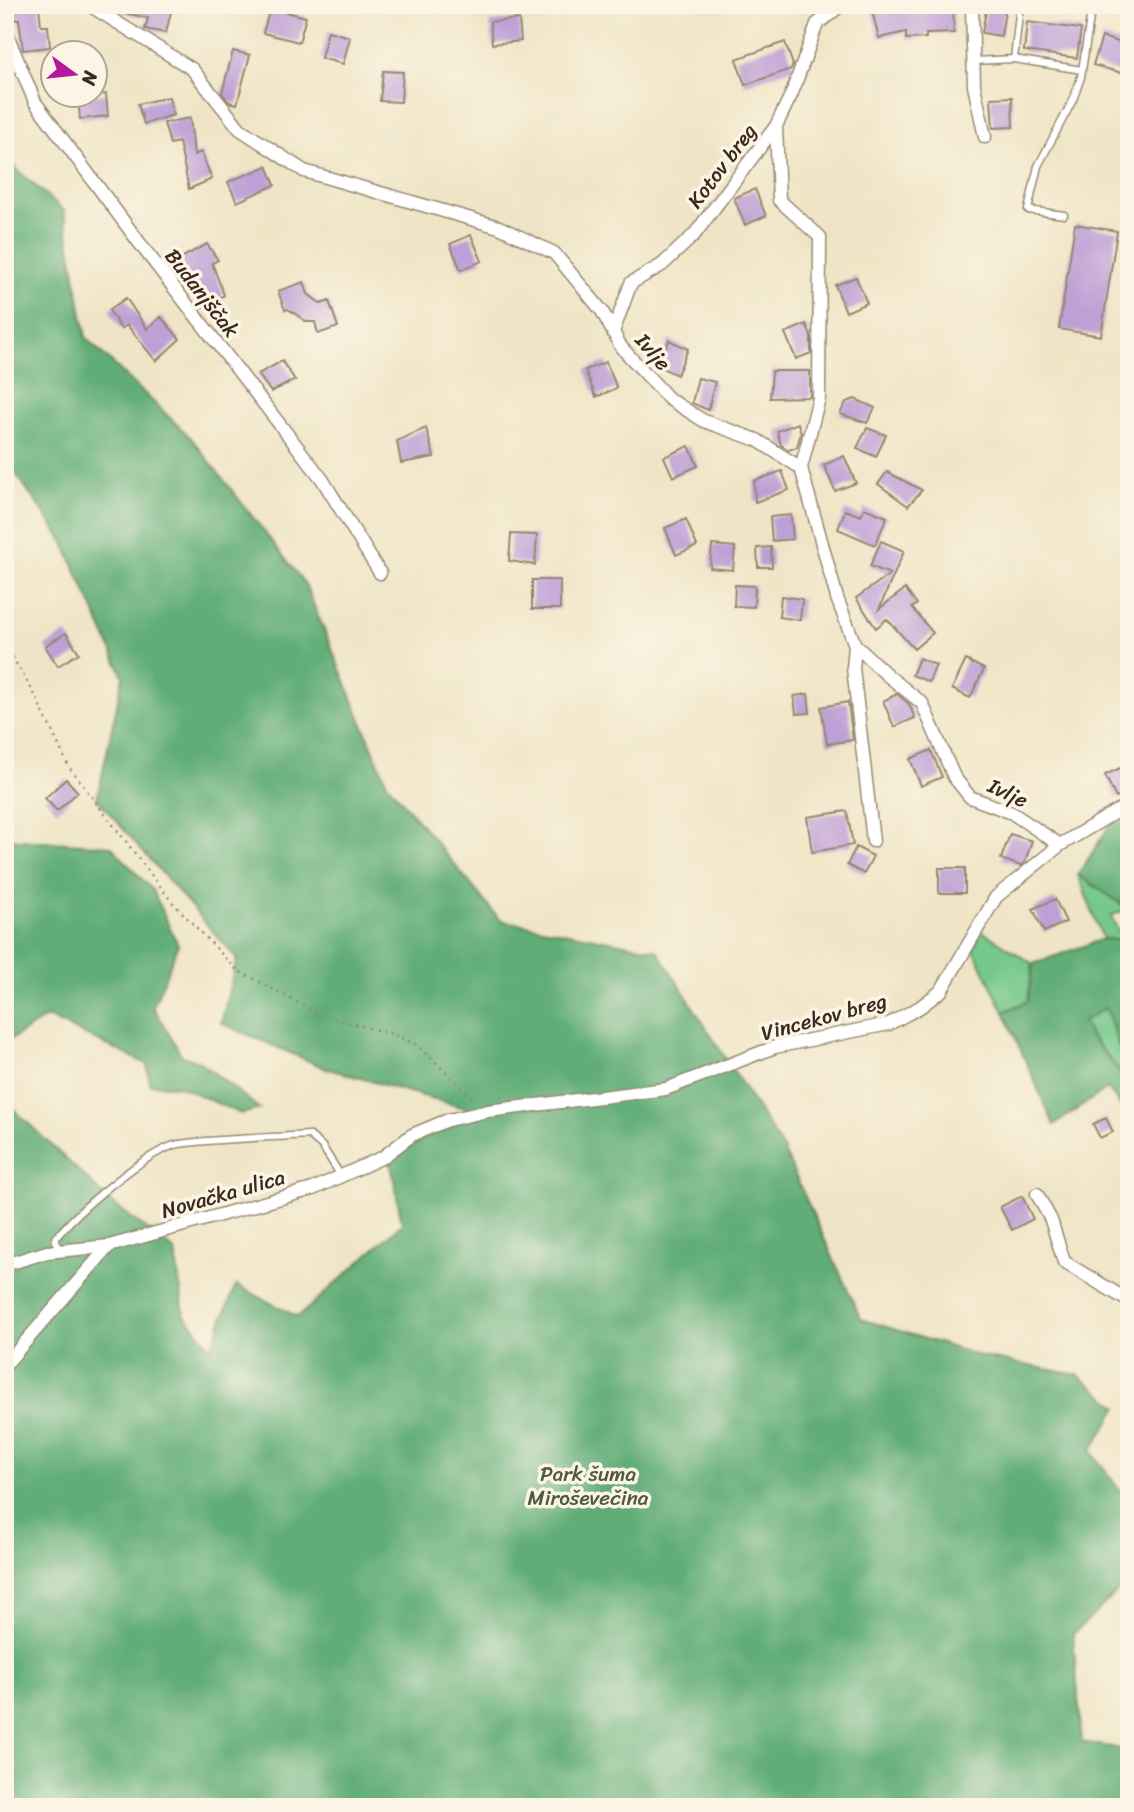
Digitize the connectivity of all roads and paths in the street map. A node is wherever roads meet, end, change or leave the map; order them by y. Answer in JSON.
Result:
{"nodes":[{"id":1,"x":89,"y":5,"type":"edge"},
{"id":2,"x":841,"y":5,"type":"edge"},
{"id":3,"x":972,"y":5,"type":"edge"},
{"id":4,"x":1020,"y":5,"type":"edge"},
{"id":5,"x":1092,"y":5,"type":"edge"},
{"id":6,"x":5,"y":30,"type":"edge"},
{"id":7,"x":1014,"y":60,"type":"junction"},
{"id":8,"x":973,"y":61,"type":"junction"},
{"id":9,"x":1082,"y":70,"type":"junction"},
{"id":10,"x":776,"y":126,"type":"junction"},
{"id":11,"x":985,"y":137,"type":"dead end"},
{"id":12,"x":1064,"y":215,"type":"dead end"},
{"id":13,"x":613,"y":332,"type":"junction"},
{"id":14,"x":801,"y":468,"type":"junction"},
{"id":15,"x":380,"y":573,"type":"dead end"},
{"id":16,"x":5,"y":645,"type":"edge"},
{"id":17,"x":855,"y":645,"type":"junction"},
{"id":18,"x":1129,"y":804,"type":"edge"},
{"id":19,"x":873,"y":841,"type":"dead end"},
{"id":20,"x":1060,"y":845,"type":"junction"},
{"id":21,"x":488,"y":1111,"type":"junction"},
{"id":22,"x":341,"y":1176,"type":"junction"},
{"id":23,"x":1037,"y":1194,"type":"dead end"},
{"id":24,"x":109,"y":1246,"type":"junction"},
{"id":25,"x":59,"y":1251,"type":"junction"},
{"id":26,"x":5,"y":1265,"type":"edge"},
{"id":27,"x":1129,"y":1301,"type":"edge"},
{"id":28,"x":5,"y":1365,"type":"edge"}],
"edges":[{"from":1,"to":13,"type":"street","name":"Ivlje"},
{"from":2,"to":10,"type":"street","name":"Kotov breg"},
{"from":3,"to":8,"type":"street"},
{"from":4,"to":7,"type":"lane"},
{"from":5,"to":9,"type":"lane"},
{"from":6,"to":15,"type":"street","name":"Budanjščak"},
{"from":7,"to":8,"type":"lane"},
{"from":7,"to":9,"type":"lane"},
{"from":8,"to":11,"type":"street"},
{"from":9,"to":12,"type":"lane"},
{"from":10,"to":13,"type":"street","name":"Kotov breg"},
{"from":10,"to":14,"type":"street"},
{"from":13,"to":14,"type":"street","name":"Ivlje"},
{"from":14,"to":17,"type":"street","name":"Ivlje"},
{"from":16,"to":21,"type":"path"},
{"from":17,"to":19,"type":"street"},
{"from":17,"to":20,"type":"street","name":"Ivlje"},
{"from":18,"to":20,"type":"street","name":"Vincekov breg"},
{"from":20,"to":21,"type":"street","name":"Vincekov breg"},
{"from":21,"to":22,"type":"street","name":"Novačka ulica"},
{"from":22,"to":24,"type":"street","name":"Novačka ulica"},
{"from":22,"to":25,"type":"lane"},
{"from":23,"to":27,"type":"street"},
{"from":24,"to":25,"type":"street","name":"Novačka ulica"},
{"from":24,"to":28,"type":"street"},
{"from":25,"to":26,"type":"street","name":"Novačka ulica"}]}
